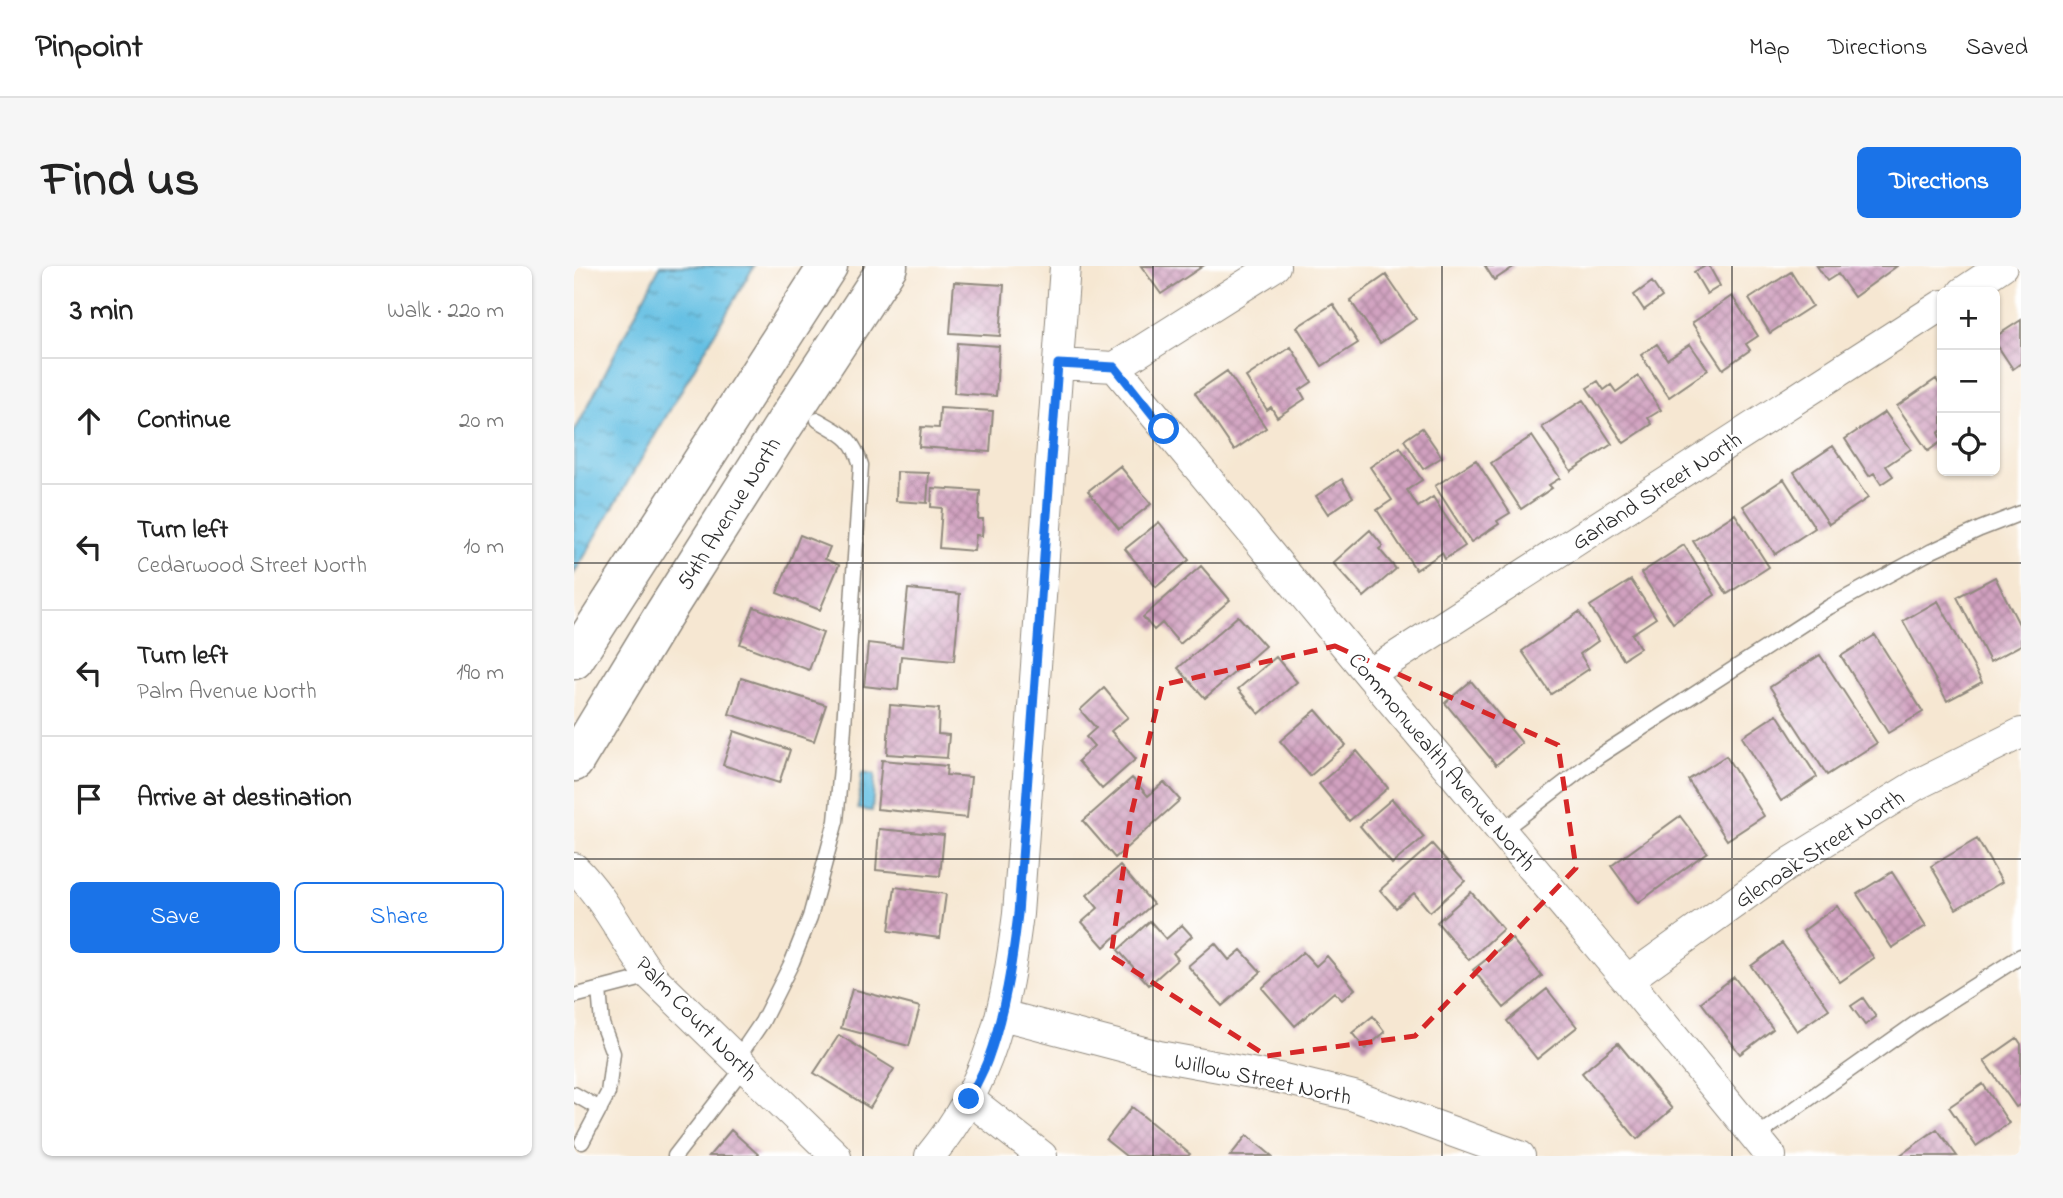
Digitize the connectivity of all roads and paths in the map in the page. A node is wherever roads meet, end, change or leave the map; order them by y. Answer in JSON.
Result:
{"nodes":[{"id":1,"x":828,"y":266,"type":"edge"},
{"id":2,"x":888,"y":266,"type":"edge"},
{"id":3,"x":1065,"y":266,"type":"edge"},
{"id":4,"x":2002,"y":266,"type":"edge"},
{"id":5,"x":1263,"y":270,"type":"edge"},
{"id":6,"x":1970,"y":287,"type":"edge"},
{"id":7,"x":1937,"y":309,"type":"edge"},
{"id":8,"x":1058,"y":364,"type":"junction"},
{"id":9,"x":1115,"y":367,"type":"junction"},
{"id":10,"x":818,"y":420,"type":"dead end"},
{"id":11,"x":2021,"y":513,"type":"edge"},
{"id":12,"x":574,"y":660,"type":"edge"},
{"id":13,"x":1369,"y":674,"type":"junction"},
{"id":14,"x":2021,"y":733,"type":"edge"},
{"id":15,"x":574,"y":762,"type":"edge"},
{"id":16,"x":1502,"y":831,"type":"junction"},
{"id":17,"x":574,"y":868,"type":"edge"},
{"id":18,"x":2021,"y":956,"type":"edge"},
{"id":19,"x":650,"y":976,"type":"junction"},
{"id":20,"x":1627,"y":980,"type":"junction"},
{"id":21,"x":598,"y":989,"type":"junction"},
{"id":22,"x":574,"y":996,"type":"edge"},
{"id":23,"x":1002,"y":1015,"type":"junction"},
{"id":24,"x":740,"y":1062,"type":"junction"},
{"id":25,"x":574,"y":1094,"type":"edge"},
{"id":26,"x":969,"y":1099,"type":"junction"},
{"id":27,"x":600,"y":1109,"type":"junction"},
{"id":28,"x":582,"y":1142,"type":"dead end"},
{"id":29,"x":1763,"y":1147,"type":"edge"},
{"id":30,"x":674,"y":1156,"type":"edge"},
{"id":31,"x":836,"y":1156,"type":"edge"},
{"id":32,"x":930,"y":1156,"type":"edge"},
{"id":33,"x":1042,"y":1156,"type":"edge"},
{"id":34,"x":1520,"y":1156,"type":"edge"}],
"edges":[{"from":1,"to":12,"type":"main road"},
{"from":2,"to":15,"type":"main road","name":"54th Avenue North"},
{"from":3,"to":8,"type":"street"},
{"from":4,"to":6,"type":"street"},
{"from":5,"to":9,"type":"street"},
{"from":7,"to":13,"type":"street","name":"Garland Street North"},
{"from":8,"to":9,"type":"street"},
{"from":8,"to":23,"type":"street"},
{"from":9,"to":13,"type":"street","name":"Commonwealth Avenue North"},
{"from":10,"to":24,"type":"lane"},
{"from":11,"to":16,"type":"lane"},
{"from":13,"to":16,"type":"street","name":"Commonwealth Avenue North"},
{"from":14,"to":20,"type":"street","name":"Glenoak Street North"},
{"from":16,"to":20,"type":"street","name":"Commonwealth Avenue North"},
{"from":17,"to":19,"type":"street","name":"Palm Court North"},
{"from":18,"to":29,"type":"lane"},
{"from":19,"to":21,"type":"lane"},
{"from":19,"to":24,"type":"street","name":"Palm Court North"},
{"from":20,"to":29,"type":"street","name":"Commonwealth Avenue North"},
{"from":21,"to":22,"type":"lane"},
{"from":21,"to":27,"type":"lane"},
{"from":23,"to":26,"type":"street"},
{"from":23,"to":34,"type":"street","name":"Willow Street North"},
{"from":24,"to":30,"type":"lane"},
{"from":24,"to":31,"type":"street","name":"Palm Court North"},
{"from":25,"to":27,"type":"lane"},
{"from":26,"to":32,"type":"street"},
{"from":26,"to":33,"type":"street"},
{"from":27,"to":28,"type":"lane"}]}
